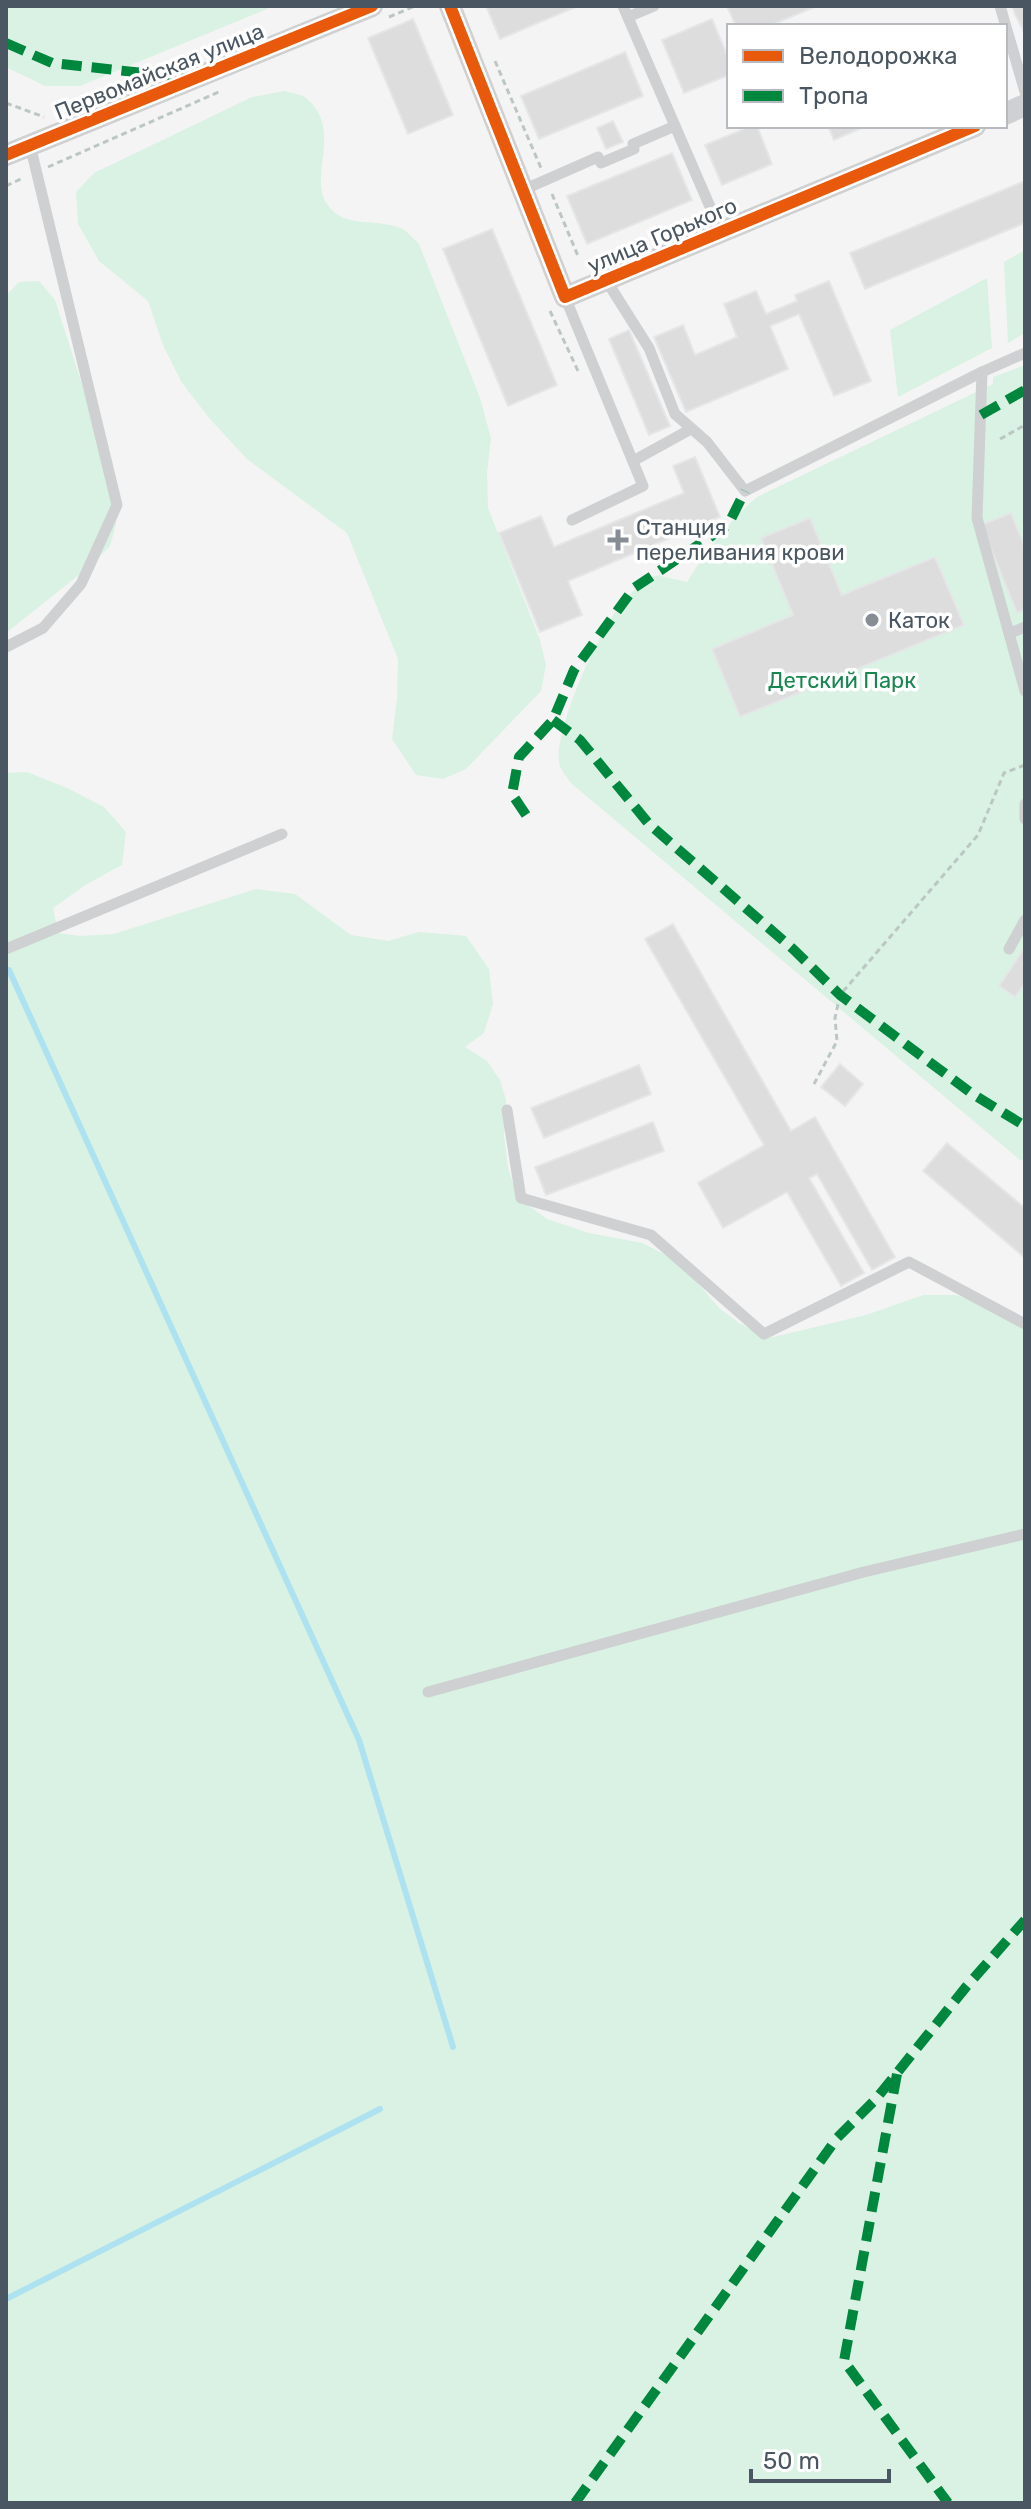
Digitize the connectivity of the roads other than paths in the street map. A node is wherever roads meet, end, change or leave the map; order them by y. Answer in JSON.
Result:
{"nodes":[{"id":1,"x":450,"y":6,"type":"edge"},
{"id":2,"x":654,"y":6,"type":"edge"},
{"id":3,"x":379,"y":12,"type":"edge"},
{"id":4,"x":625,"y":12,"type":"edge"},
{"id":5,"x":1007,"y":30,"type":"edge"},
{"id":6,"x":1025,"y":92,"type":"edge"},
{"id":7,"x":675,"y":126,"type":"junction"},
{"id":8,"x":970,"y":128,"type":"edge"},
{"id":9,"x":30,"y":145,"type":"junction"},
{"id":10,"x":6,"y":155,"type":"edge"},
{"id":11,"x":523,"y":190,"type":"junction"},
{"id":12,"x":721,"y":232,"type":"junction"},
{"id":13,"x":606,"y":280,"type":"junction"},
{"id":14,"x":565,"y":297,"type":"junction"},
{"id":15,"x":1025,"y":353,"type":"edge"},
{"id":16,"x":982,"y":372,"type":"junction"},
{"id":17,"x":691,"y":429,"type":"junction"},
{"id":18,"x":633,"y":461,"type":"junction"},
{"id":19,"x":572,"y":520,"type":"dead end"},
{"id":20,"x":1025,"y":627,"type":"edge"},
{"id":21,"x":1010,"y":633,"type":"junction"},
{"id":22,"x":6,"y":647,"type":"edge"},
{"id":23,"x":1025,"y":691,"type":"edge"},
{"id":24,"x":1025,"y":804,"type":"edge"},
{"id":25,"x":1025,"y":819,"type":"edge"},
{"id":26,"x":282,"y":834,"type":"dead end"},
{"id":27,"x":1025,"y":920,"type":"edge"},
{"id":28,"x":6,"y":949,"type":"edge"},
{"id":29,"x":1009,"y":949,"type":"dead end"},
{"id":30,"x":507,"y":1110,"type":"dead end"},
{"id":31,"x":1025,"y":1324,"type":"edge"},
{"id":32,"x":1025,"y":1534,"type":"edge"},
{"id":33,"x":428,"y":1692,"type":"dead end"}],
"edges":[{"from":1,"to":11,"type":"street","name":"улица Горького"},
{"from":2,"to":4,"type":"lane"},
{"from":3,"to":9,"type":"street","name":"Первомайская улица"},
{"from":4,"to":7,"type":"lane"},
{"from":5,"to":6,"type":"lane"},
{"from":7,"to":11,"type":"lane"},
{"from":7,"to":12,"type":"lane"},
{"from":8,"to":12,"type":"street","name":"улица Горького"},
{"from":9,"to":10,"type":"street","name":"Первомайская улица"},
{"from":9,"to":22,"type":"lane"},
{"from":11,"to":14,"type":"street","name":"улица Горького"},
{"from":12,"to":13,"type":"street","name":"улица Горького"},
{"from":13,"to":14,"type":"street","name":"улица Горького"},
{"from":13,"to":17,"type":"lane"},
{"from":14,"to":18,"type":"lane","name":"улица Горького"},
{"from":15,"to":16,"type":"lane"},
{"from":16,"to":17,"type":"lane"},
{"from":16,"to":21,"type":"lane"},
{"from":17,"to":18,"type":"lane"},
{"from":18,"to":19,"type":"lane","name":"улица Горького"},
{"from":20,"to":21,"type":"lane"},
{"from":21,"to":23,"type":"lane"},
{"from":24,"to":25,"type":"lane"},
{"from":26,"to":28,"type":"lane"},
{"from":27,"to":29,"type":"lane"},
{"from":30,"to":31,"type":"lane"},
{"from":32,"to":33,"type":"lane"}]}
